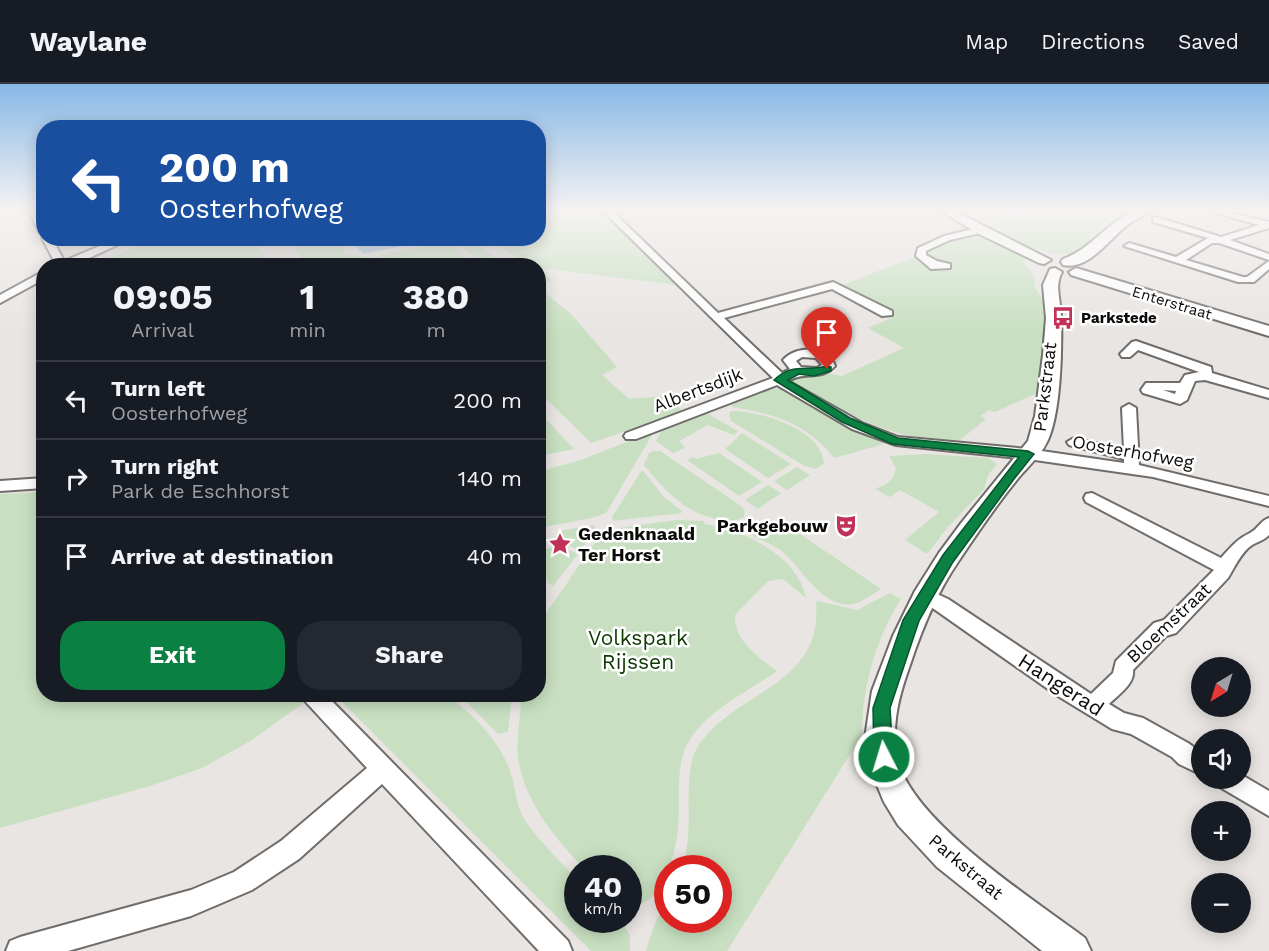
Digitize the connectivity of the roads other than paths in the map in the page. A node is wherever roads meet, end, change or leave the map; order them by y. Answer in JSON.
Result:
{"nodes":[{"id":1,"x":95,"y":251,"type":"edge"},
{"id":2,"x":648,"y":251,"type":"edge"},
{"id":3,"x":921,"y":251,"type":"edge"},
{"id":4,"x":1027,"y":251,"type":"edge"},
{"id":5,"x":1092,"y":251,"type":"edge"},
{"id":6,"x":1146,"y":251,"type":"edge"},
{"id":7,"x":1192,"y":251,"type":"edge"},
{"id":8,"x":1253,"y":251,"type":"edge"},
{"id":9,"x":1269,"y":257,"type":"edge"},
{"id":10,"x":79,"y":258,"type":"edge"},
{"id":11,"x":1177,"y":261,"type":"junction"},
{"id":12,"x":934,"y":264,"type":"dead end"},
{"id":13,"x":1269,"y":264,"type":"edge"},
{"id":14,"x":1061,"y":267,"type":"junction"},
{"id":15,"x":36,"y":279,"type":"edge"},
{"id":16,"x":0,"y":300,"type":"edge"},
{"id":17,"x":886,"y":314,"type":"dead end"},
{"id":18,"x":715,"y":317,"type":"junction"},
{"id":19,"x":1269,"y":331,"type":"edge"},
{"id":20,"x":1126,"y":354,"type":"dead end"},
{"id":21,"x":797,"y":370,"type":"dead end"},
{"id":22,"x":1204,"y":376,"type":"junction"},
{"id":23,"x":780,"y":380,"type":"junction"},
{"id":24,"x":1185,"y":387,"type":"dead end"},
{"id":25,"x":1269,"y":394,"type":"edge"},
{"id":26,"x":1129,"y":408,"type":"dead end"},
{"id":27,"x":631,"y":435,"type":"dead end"},
{"id":28,"x":1074,"y":442,"type":"dead end"},
{"id":29,"x":1028,"y":454,"type":"junction"},
{"id":30,"x":1131,"y":463,"type":"junction"},
{"id":31,"x":36,"y":484,"type":"edge"},
{"id":32,"x":0,"y":486,"type":"edge"},
{"id":33,"x":1092,"y":498,"type":"dead end"},
{"id":34,"x":1269,"y":501,"type":"edge"},
{"id":35,"x":1269,"y":524,"type":"edge"},
{"id":36,"x":1223,"y":567,"type":"junction"},
{"id":37,"x":924,"y":595,"type":"junction"},
{"id":38,"x":319,"y":702,"type":"edge"},
{"id":39,"x":1093,"y":706,"type":"junction"},
{"id":40,"x":1191,"y":760,"type":"edge"},
{"id":41,"x":383,"y":769,"type":"junction"},
{"id":42,"x":1244,"y":789,"type":"edge"},
{"id":43,"x":1269,"y":804,"type":"edge"},
{"id":44,"x":20,"y":951,"type":"edge"},
{"id":45,"x":558,"y":951,"type":"edge"},
{"id":46,"x":1072,"y":951,"type":"edge"}],
"edges":[{"from":1,"to":10,"type":"street"},
{"from":2,"to":18,"type":"street","name":"Oosterhofweg"},
{"from":3,"to":12,"type":"street"},
{"from":4,"to":14,"type":"main road","name":"Enterstraat"},
{"from":5,"to":14,"type":"main road"},
{"from":6,"to":11,"type":"street"},
{"from":7,"to":11,"type":"street"},
{"from":8,"to":9,"type":"street"},
{"from":11,"to":13,"type":"street"},
{"from":14,"to":19,"type":"main road","name":"Enterstraat"},
{"from":14,"to":29,"type":"main road","name":"Parkstraat"},
{"from":15,"to":16,"type":"street"},
{"from":17,"to":18,"type":"street"},
{"from":18,"to":23,"type":"street","name":"Oosterhofweg"},
{"from":20,"to":22,"type":"street"},
{"from":21,"to":23,"type":"street","name":"Albertsdijk"},
{"from":22,"to":24,"type":"street"},
{"from":22,"to":25,"type":"street"},
{"from":23,"to":27,"type":"street","name":"Albertsdijk"},
{"from":23,"to":29,"type":"street","name":"Oosterhofweg"},
{"from":26,"to":30,"type":"street"},
{"from":28,"to":30,"type":"street"},
{"from":29,"to":30,"type":"street","name":"Oosterhofweg"},
{"from":29,"to":37,"type":"main road","name":"Parkstraat"},
{"from":30,"to":34,"type":"street","name":"Oosterhofweg"},
{"from":31,"to":32,"type":"street"},
{"from":33,"to":36,"type":"street","name":"Bloemstraat"},
{"from":35,"to":36,"type":"street","name":"Bloemstraat"},
{"from":36,"to":39,"type":"street","name":"Bloemstraat"},
{"from":37,"to":39,"type":"street","name":"Hangerad"},
{"from":37,"to":46,"type":"main road","name":"Parkstraat"},
{"from":38,"to":41,"type":"street"},
{"from":39,"to":40,"type":"street","name":"Hangerad"},
{"from":41,"to":44,"type":"street"},
{"from":41,"to":45,"type":"street"},
{"from":42,"to":43,"type":"street"}]}
